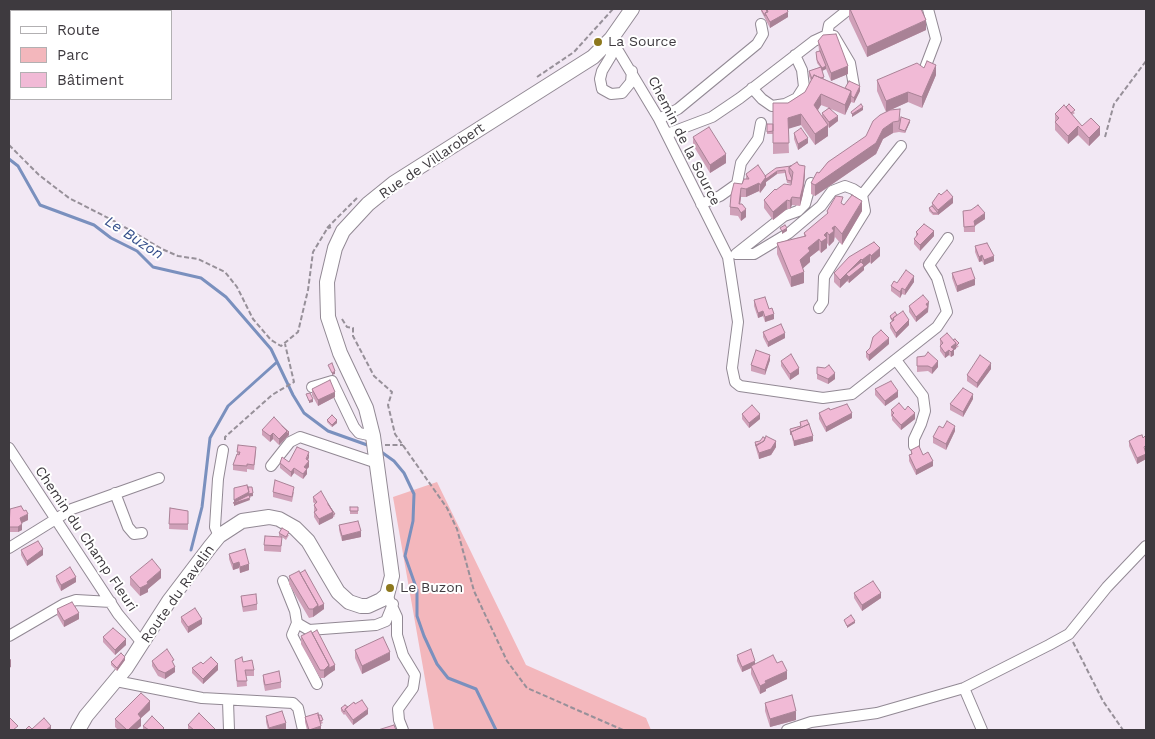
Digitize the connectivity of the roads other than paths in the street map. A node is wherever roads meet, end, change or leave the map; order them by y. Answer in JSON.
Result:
{"nodes":[{"id":1,"x":623,"y":9,"type":"edge"},
{"id":2,"x":632,"y":9,"type":"edge"},
{"id":3,"x":849,"y":9,"type":"edge"},
{"id":4,"x":928,"y":9,"type":"edge"},
{"id":5,"x":762,"y":24,"type":"dead end"},
{"id":6,"x":613,"y":25,"type":"junction"},
{"id":7,"x":827,"y":34,"type":"junction"},
{"id":8,"x":611,"y":39,"type":"junction"},
{"id":9,"x":795,"y":55,"type":"junction"},
{"id":10,"x":925,"y":68,"type":"edge"},
{"id":11,"x":632,"y":71,"type":"junction"},
{"id":12,"x":854,"y":86,"type":"edge"},
{"id":13,"x":752,"y":88,"type":"junction"},
{"id":14,"x":541,"y":90,"type":"junction"},
{"id":15,"x":659,"y":119,"type":"junction"},
{"id":16,"x":761,"y":123,"type":"dead end"},
{"id":17,"x":667,"y":134,"type":"junction"},
{"id":18,"x":901,"y":146,"type":"dead end"},
{"id":19,"x":811,"y":183,"type":"edge"},
{"id":20,"x":862,"y":194,"type":"junction"},
{"id":21,"x":701,"y":204,"type":"junction"},
{"id":22,"x":948,"y":238,"type":"dead end"},
{"id":23,"x":732,"y":255,"type":"junction"},
{"id":24,"x":819,"y":308,"type":"dead end"},
{"id":25,"x":896,"y":360,"type":"junction"},
{"id":26,"x":312,"y":387,"type":"edge"},
{"id":27,"x":914,"y":446,"type":"edge"},
{"id":28,"x":9,"y":448,"type":"edge"},
{"id":29,"x":375,"y":449,"type":"junction"},
{"id":30,"x":223,"y":450,"type":"road end"},
{"id":31,"x":271,"y":466,"type":"dead end"},
{"id":32,"x":159,"y":478,"type":"dead end"},
{"id":33,"x":115,"y":493,"type":"junction"},
{"id":34,"x":55,"y":519,"type":"junction"},
{"id":35,"x":142,"y":533,"type":"dead end"},
{"id":36,"x":219,"y":536,"type":"junction"},
{"id":37,"x":1146,"y":546,"type":"edge"},
{"id":38,"x":9,"y":548,"type":"edge"},
{"id":39,"x":283,"y":582,"type":"dead end"},
{"id":40,"x":390,"y":600,"type":"junction"},
{"id":41,"x":111,"y":602,"type":"junction"},
{"id":42,"x":297,"y":623,"type":"junction"},
{"id":43,"x":9,"y":636,"type":"edge"},
{"id":44,"x":142,"y":644,"type":"junction"},
{"id":45,"x":116,"y":681,"type":"junction"},
{"id":46,"x":317,"y":684,"type":"dead end"},
{"id":47,"x":964,"y":688,"type":"junction"},
{"id":48,"x":228,"y":701,"type":"junction"},
{"id":49,"x":78,"y":730,"type":"edge"},
{"id":50,"x":229,"y":730,"type":"edge"},
{"id":51,"x":303,"y":730,"type":"edge"},
{"id":52,"x":403,"y":730,"type":"edge"},
{"id":53,"x":787,"y":730,"type":"edge"},
{"id":54,"x":982,"y":730,"type":"edge"}],
"edges":[{"from":1,"to":6,"type":"main road","name":"Rue de Villarobert"},
{"from":2,"to":8,"type":"main road","name":"Rue de Villarobert"},
{"from":3,"to":7,"type":"street"},
{"from":4,"to":10,"type":"street"},
{"from":5,"to":15,"type":"street"},
{"from":6,"to":8,"type":"street"},
{"from":6,"to":14,"type":"main road","name":"Rue de Villarobert"},
{"from":7,"to":9,"type":"street"},
{"from":7,"to":12,"type":"street"},
{"from":8,"to":11,"type":"street","name":"Chemin de la Source"},
{"from":8,"to":11,"type":"street"},
{"from":8,"to":14,"type":"main road","name":"Rue de Villarobert"},
{"from":9,"to":13,"type":"street"},
{"from":9,"to":13,"type":"street"},
{"from":11,"to":15,"type":"street","name":"Chemin de la Source"},
{"from":13,"to":17,"type":"street"},
{"from":14,"to":29,"type":"main road","name":"Rue de Villarobert"},
{"from":15,"to":17,"type":"street","name":"Chemin de la Source"},
{"from":16,"to":21,"type":"street"},
{"from":17,"to":21,"type":"street","name":"Chemin de la Source"},
{"from":18,"to":20,"type":"street"},
{"from":19,"to":23,"type":"street"},
{"from":20,"to":23,"type":"street"},
{"from":20,"to":24,"type":"street"},
{"from":21,"to":23,"type":"street","name":"Chemin de la Source"},
{"from":22,"to":25,"type":"street"},
{"from":23,"to":25,"type":"street","name":"Chemin de la Source"},
{"from":25,"to":27,"type":"street"},
{"from":26,"to":29,"type":"street"},
{"from":28,"to":34,"type":"street","name":"Chemin du Champ Fleuri"},
{"from":29,"to":31,"type":"street"},
{"from":29,"to":40,"type":"main road"},
{"from":30,"to":36,"type":"street"},
{"from":32,"to":33,"type":"street"},
{"from":33,"to":34,"type":"street"},
{"from":33,"to":35,"type":"street"},
{"from":34,"to":38,"type":"street"},
{"from":34,"to":41,"type":"street","name":"Chemin du Champ Fleuri"},
{"from":36,"to":40,"type":"main road","name":"Route du Ravelin"},
{"from":36,"to":44,"type":"main road","name":"Route du Ravelin"},
{"from":37,"to":47,"type":"street"},
{"from":39,"to":42,"type":"street"},
{"from":40,"to":42,"type":"street"},
{"from":40,"to":52,"type":"street"},
{"from":41,"to":43,"type":"street"},
{"from":41,"to":44,"type":"street","name":"Chemin du Champ Fleuri"},
{"from":42,"to":46,"type":"street"},
{"from":44,"to":45,"type":"main road","name":"Route du Ravelin"},
{"from":45,"to":48,"type":"street"},
{"from":45,"to":49,"type":"main road","name":"Route du Ravelin"},
{"from":47,"to":53,"type":"street"},
{"from":47,"to":54,"type":"street"},
{"from":48,"to":50,"type":"street"},
{"from":48,"to":51,"type":"street"}]}
